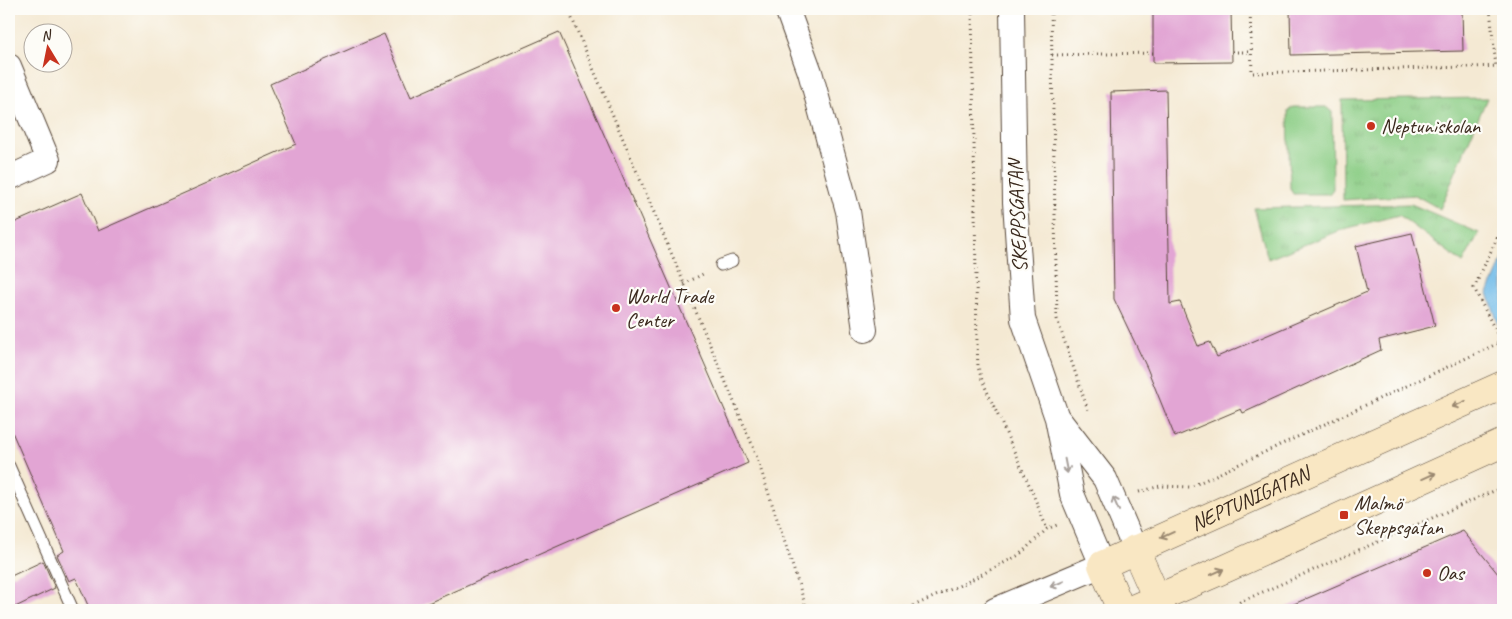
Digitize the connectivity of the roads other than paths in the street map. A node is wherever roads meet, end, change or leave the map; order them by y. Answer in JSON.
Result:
{"nodes":[{"id":1,"x":787,"y":9,"type":"edge"},
{"id":2,"x":1012,"y":9,"type":"edge"},
{"id":3,"x":9,"y":66,"type":"edge"},
{"id":4,"x":9,"y":178,"type":"edge"},
{"id":5,"x":865,"y":330,"type":"dead end"},
{"id":6,"x":1503,"y":384,"type":"edge"},
{"id":7,"x":1057,"y":418,"type":"junction"},
{"id":8,"x":1503,"y":443,"type":"edge"},
{"id":9,"x":9,"y":466,"type":"edge"},
{"id":10,"x":1136,"y":549,"type":"junction"},
{"id":11,"x":1102,"y":565,"type":"junction"},
{"id":12,"x":1159,"y":605,"type":"edge"},
{"id":13,"x":74,"y":610,"type":"edge"},
{"id":14,"x":995,"y":610,"type":"edge"},
{"id":15,"x":1120,"y":610,"type":"edge"},
{"id":16,"x":1130,"y":610,"type":"edge"}],
"edges":[{"from":1,"to":5,"type":"street"},
{"from":2,"to":7,"type":"street","name":"SKEPPSGATAN"},
{"from":3,"to":4,"type":"street"},
{"from":6,"to":10,"type":"street","name":"NEPTUNIGATAN","one_way":true},
{"from":10,"to":7,"type":"street","one_way":true},
{"from":7,"to":11,"type":"street","one_way":true},
{"from":12,"to":8,"type":"street","one_way":true},
{"from":9,"to":13,"type":"lane"},
{"from":10,"to":11,"type":"street","name":"NEPTUNIGATAN"},
{"from":10,"to":12,"type":"street"},
{"from":11,"to":14,"type":"street","name":"NEPTUNIGATAN","one_way":true},
{"from":11,"to":15,"type":"street"},
{"from":12,"to":16,"type":"street"}]}
